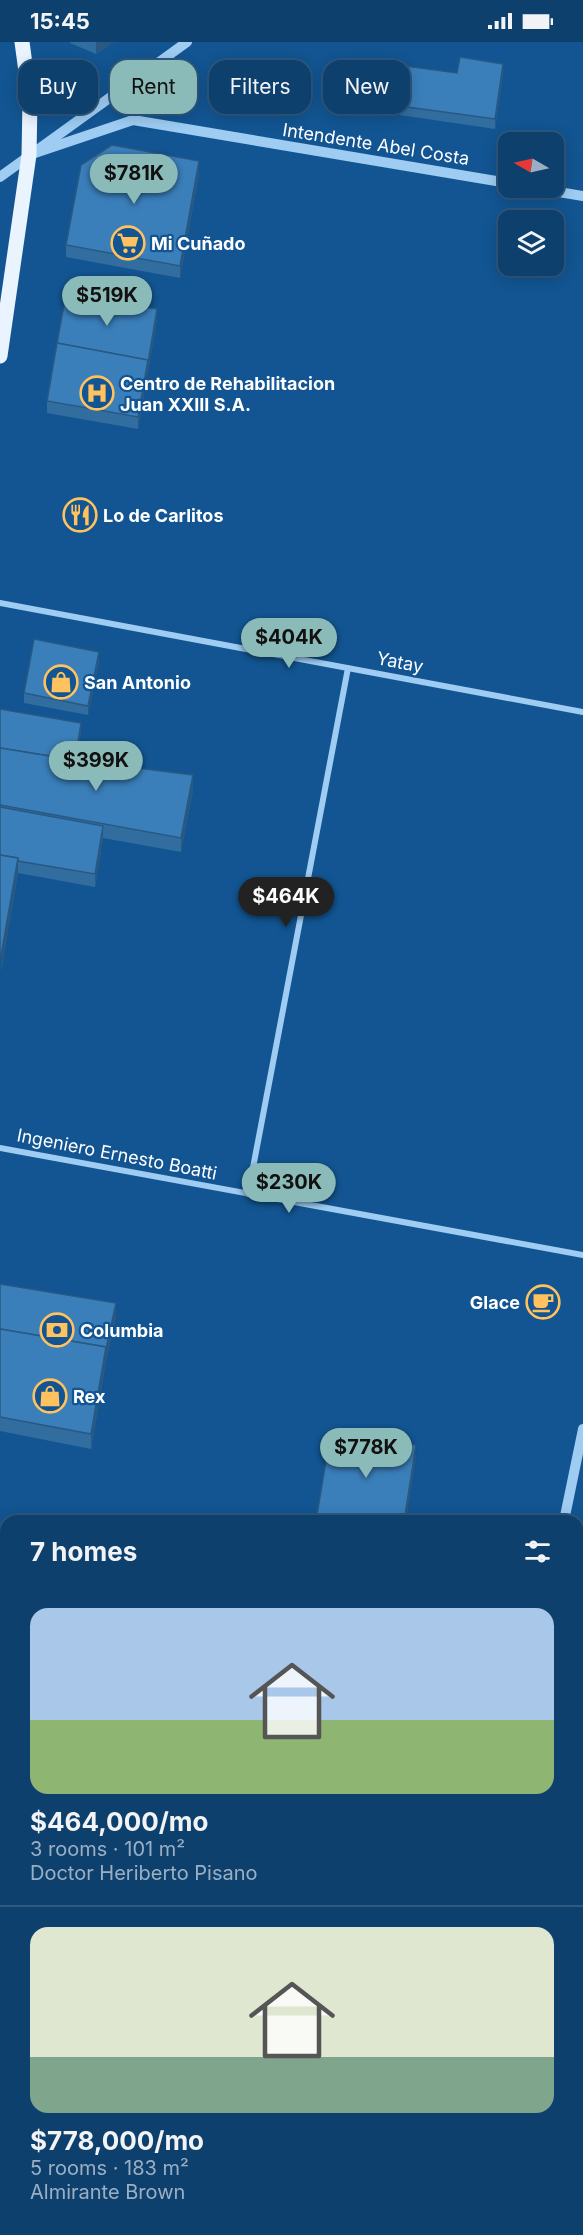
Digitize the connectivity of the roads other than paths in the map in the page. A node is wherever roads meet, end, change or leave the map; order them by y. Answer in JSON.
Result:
{"nodes":[{"id":1,"x":22,"y":42,"type":"edge"},
{"id":2,"x":187,"y":42,"type":"edge"},
{"id":3,"x":29,"y":155,"type":"junction"},
{"id":4,"x":0,"y":177,"type":"edge"},
{"id":5,"x":498,"y":181,"type":"edge"},
{"id":6,"x":564,"y":192,"type":"edge"},
{"id":7,"x":583,"y":195,"type":"edge"},
{"id":8,"x":0,"y":356,"type":"edge"},
{"id":9,"x":0,"y":603,"type":"edge"},
{"id":10,"x":348,"y":668,"type":"junction"},
{"id":11,"x":583,"y":712,"type":"edge"},
{"id":12,"x":0,"y":1148,"type":"edge"},
{"id":13,"x":248,"y":1194,"type":"junction"},
{"id":14,"x":583,"y":1255,"type":"edge"},
{"id":15,"x":583,"y":1429,"type":"edge"},
{"id":16,"x":565,"y":1515,"type":"edge"}],
"edges":[{"from":1,"to":3,"type":"main road"},
{"from":2,"to":3,"type":"street"},
{"from":3,"to":4,"type":"street"},
{"from":3,"to":5,"type":"street","name":"Intendente Abel Costa"},
{"from":3,"to":8,"type":"main road"},
{"from":6,"to":7,"type":"street"},
{"from":9,"to":10,"type":"street","name":"Yatay"},
{"from":10,"to":11,"type":"street","name":"Yatay"},
{"from":10,"to":13,"type":"street"},
{"from":12,"to":13,"type":"street","name":"Ingeniero Ernesto Boatti"},
{"from":13,"to":14,"type":"street","name":"Ingeniero Ernesto Boatti"},
{"from":15,"to":16,"type":"street"}]}
